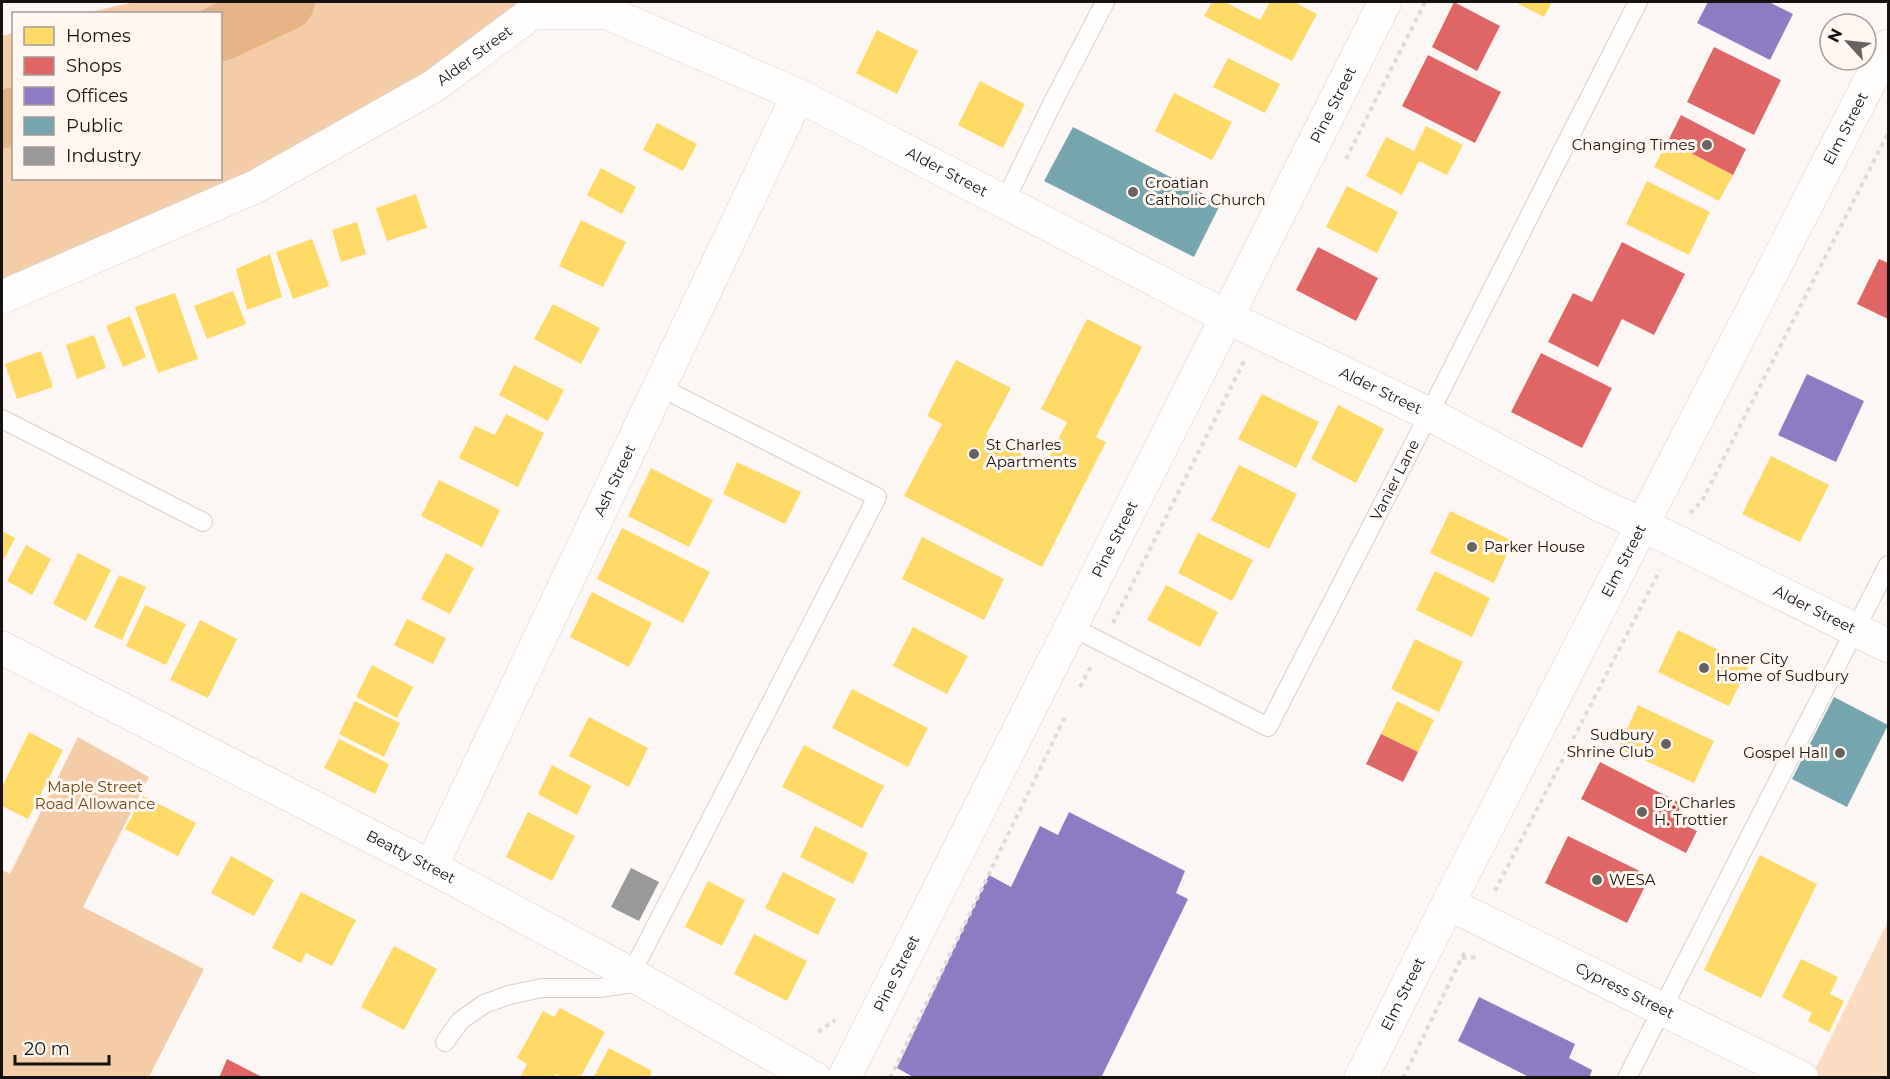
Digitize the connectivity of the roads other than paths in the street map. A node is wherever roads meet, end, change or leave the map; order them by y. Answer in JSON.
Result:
{"nodes":[{"id":1,"x":1105,"y":2,"type":"edge"},
{"id":2,"x":1385,"y":2,"type":"edge"},
{"id":3,"x":1638,"y":2,"type":"edge"},
{"id":4,"x":1888,"y":46,"type":"edge"},
{"id":5,"x":798,"y":95,"type":"junction"},
{"id":6,"x":1004,"y":203,"type":"junction"},
{"id":7,"x":2,"y":297,"type":"edge"},
{"id":8,"x":1227,"y":317,"type":"junction"},
{"id":9,"x":660,"y":387,"type":"junction"},
{"id":10,"x":1429,"y":414,"type":"junction"},
{"id":11,"x":2,"y":419,"type":"edge"},
{"id":12,"x":203,"y":522,"type":"dead end"},
{"id":13,"x":1643,"y":525,"type":"junction"},
{"id":14,"x":1888,"y":565,"type":"edge"},
{"id":15,"x":1070,"y":626,"type":"junction"},
{"id":16,"x":1855,"y":629,"type":"junction"},
{"id":17,"x":1888,"y":646,"type":"edge"},
{"id":18,"x":2,"y":648,"type":"edge"},
{"id":19,"x":431,"y":867,"type":"junction"},
{"id":20,"x":1449,"y":904,"type":"junction"},
{"id":21,"x":638,"y":978,"type":"junction"},
{"id":22,"x":1663,"y":1009,"type":"junction"},
{"id":23,"x":445,"y":1042,"type":"dead end"},
{"id":24,"x":814,"y":1077,"type":"edge"},
{"id":25,"x":844,"y":1077,"type":"edge"},
{"id":26,"x":1361,"y":1077,"type":"edge"},
{"id":27,"x":1628,"y":1077,"type":"edge"},
{"id":28,"x":1802,"y":1077,"type":"edge"}],
"edges":[{"from":1,"to":6,"type":"lane"},
{"from":2,"to":8,"type":"street","name":"Pine Street"},
{"from":3,"to":10,"type":"lane","name":"Vanier Lane"},
{"from":4,"to":13,"type":"street","name":"Elm Street"},
{"from":5,"to":6,"type":"street","name":"Alder Street"},
{"from":5,"to":7,"type":"street","name":"Alder Street"},
{"from":5,"to":9,"type":"street","name":"Ash Street"},
{"from":6,"to":8,"type":"street","name":"Alder Street"},
{"from":8,"to":10,"type":"street","name":"Alder Street"},
{"from":8,"to":15,"type":"street","name":"Pine Street"},
{"from":9,"to":19,"type":"street","name":"Ash Street"},
{"from":9,"to":21,"type":"lane"},
{"from":10,"to":13,"type":"street","name":"Alder Street"},
{"from":10,"to":15,"type":"lane","name":"Vanier Lane"},
{"from":11,"to":12,"type":"lane"},
{"from":13,"to":16,"type":"street","name":"Alder Street"},
{"from":13,"to":20,"type":"street","name":"Elm Street"},
{"from":14,"to":16,"type":"lane"},
{"from":15,"to":25,"type":"street","name":"Pine Street"},
{"from":16,"to":17,"type":"street","name":"Alder Street"},
{"from":16,"to":22,"type":"lane"},
{"from":18,"to":19,"type":"street","name":"Beatty Street"},
{"from":19,"to":21,"type":"street","name":"Beatty Street"},
{"from":20,"to":22,"type":"street","name":"Cypress Street"},
{"from":20,"to":26,"type":"street","name":"Elm Street"},
{"from":21,"to":23,"type":"lane"},
{"from":21,"to":24,"type":"street","name":"Beatty Street"},
{"from":22,"to":27,"type":"lane"},
{"from":22,"to":28,"type":"street","name":"Cypress Street"}]}
